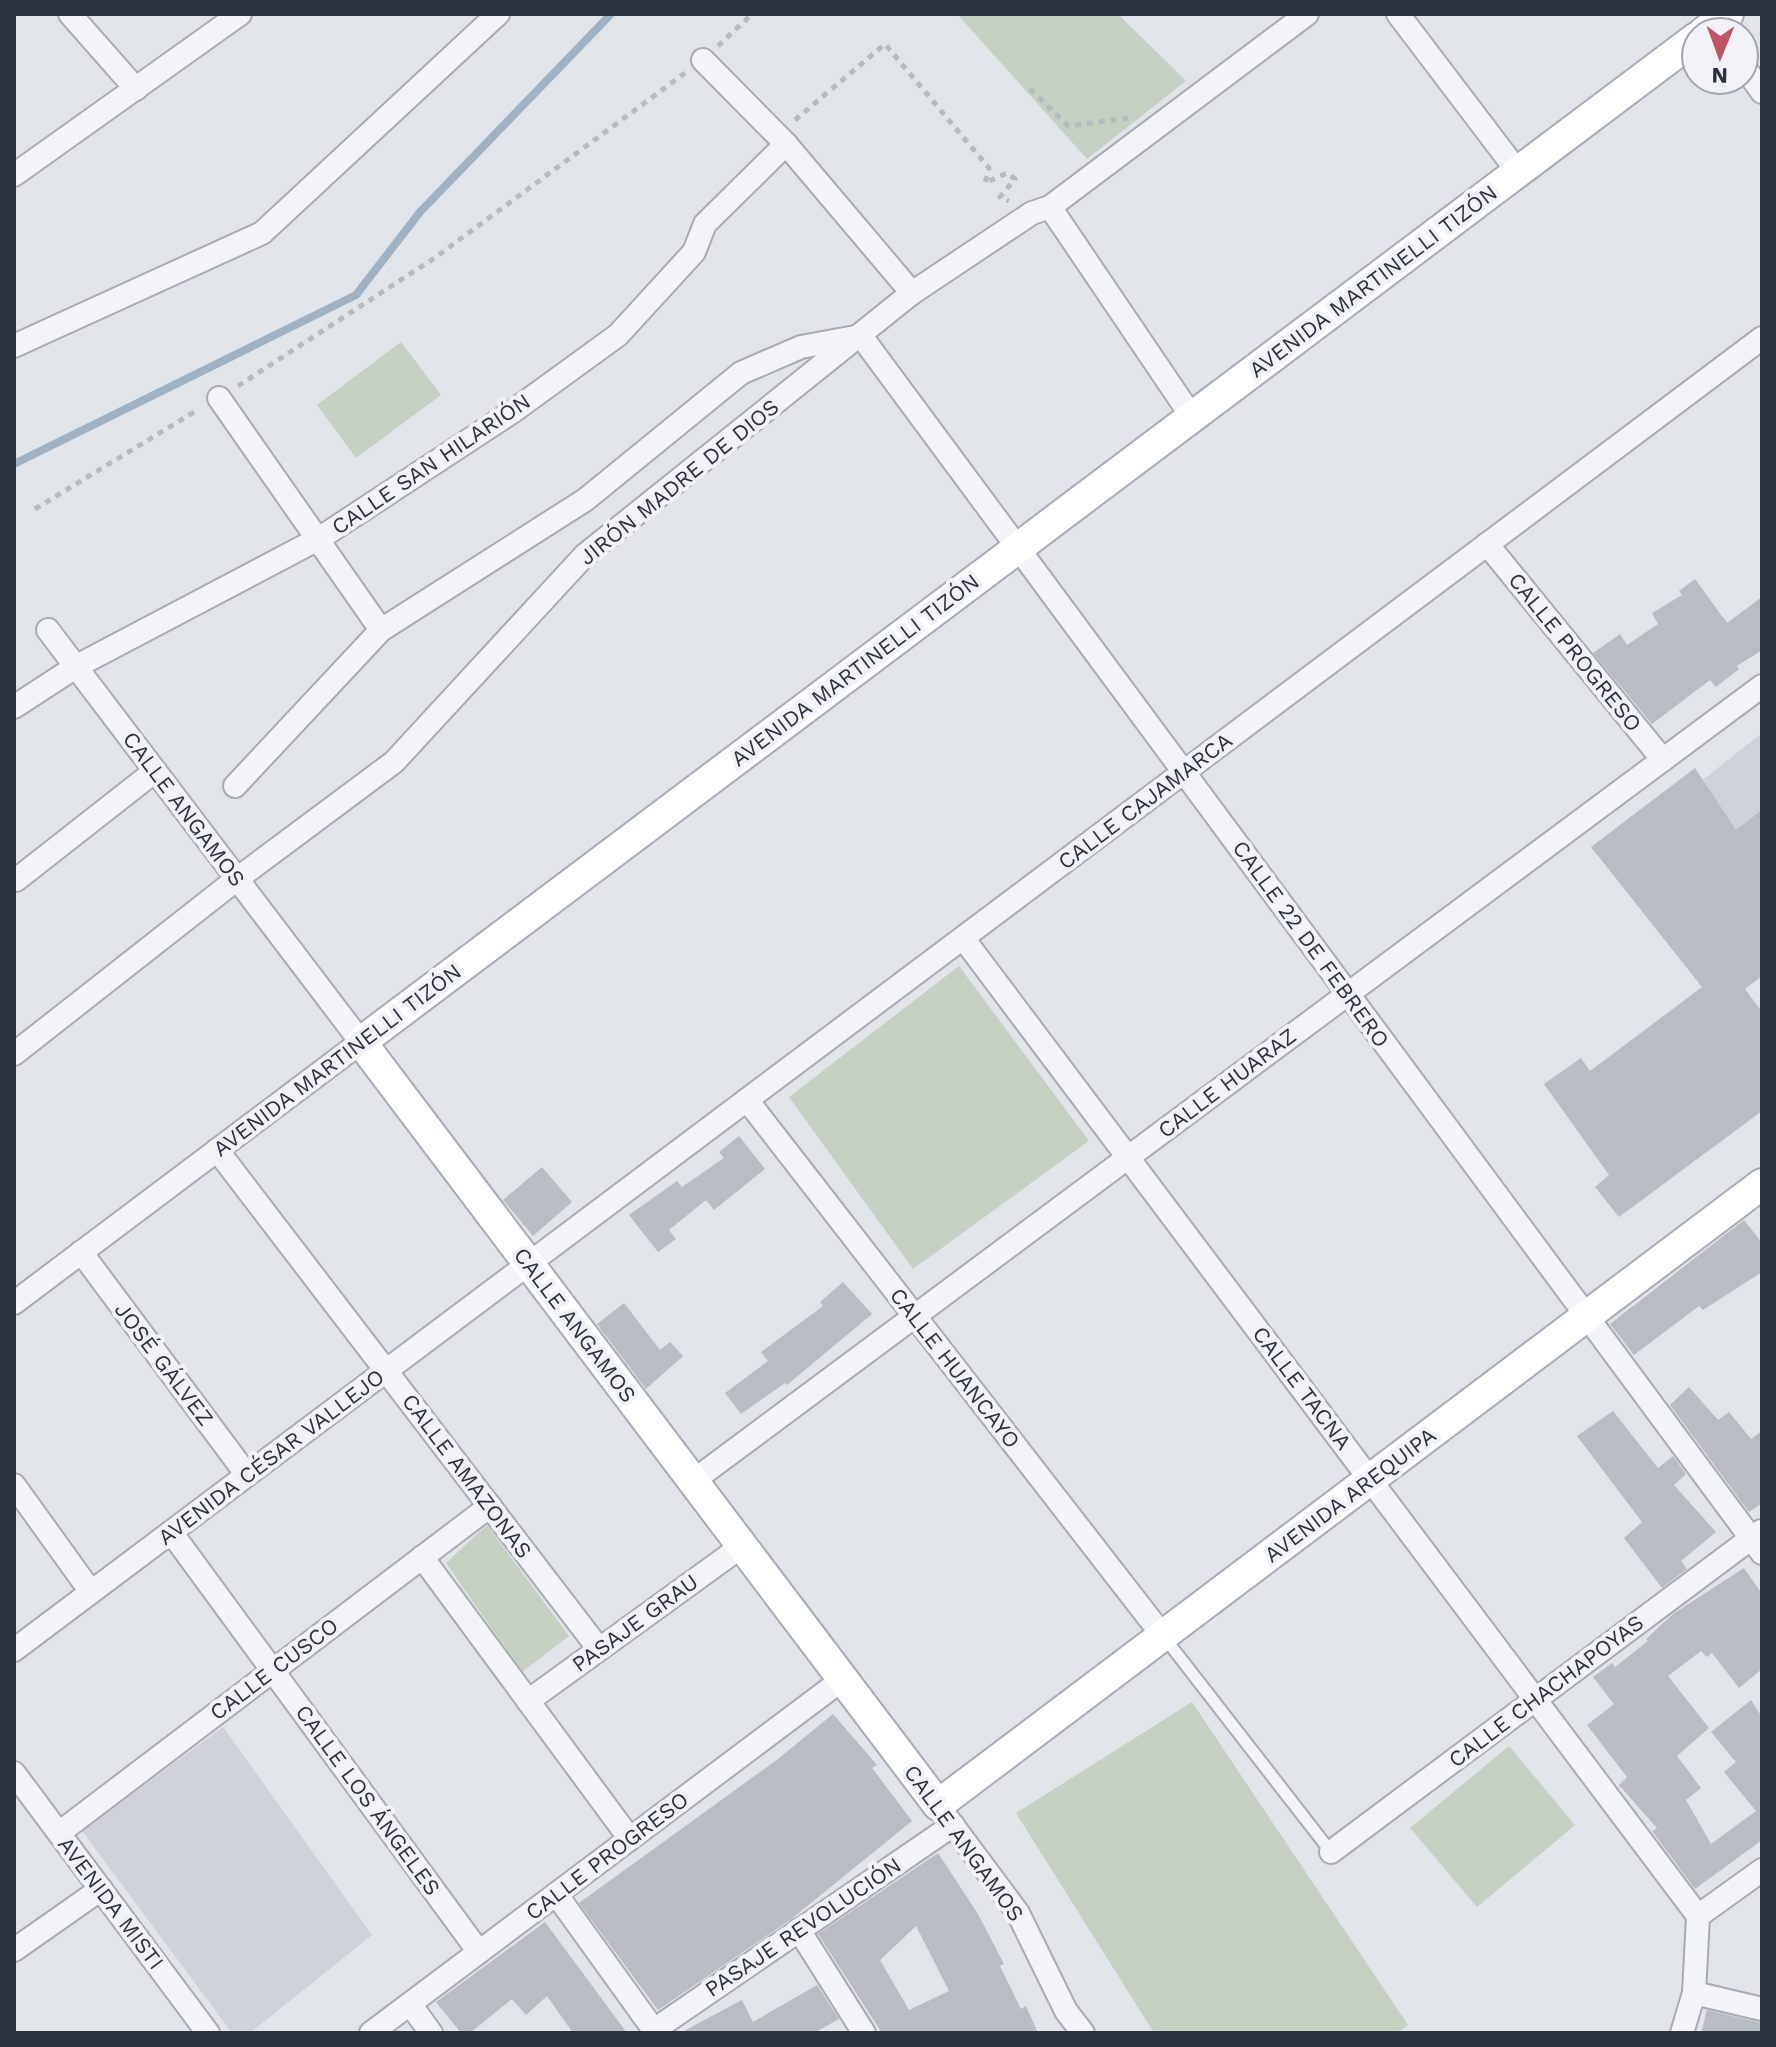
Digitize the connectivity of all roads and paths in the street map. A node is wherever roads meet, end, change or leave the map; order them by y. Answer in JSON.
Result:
{"nodes":[{"id":1,"x":70,"y":14,"type":"edge"},
{"id":2,"x":240,"y":14,"type":"edge"},
{"id":3,"x":498,"y":14,"type":"edge"},
{"id":4,"x":752,"y":14,"type":"edge"},
{"id":5,"x":1307,"y":14,"type":"edge"},
{"id":6,"x":1398,"y":14,"type":"edge"},
{"id":7,"x":1680,"y":52,"type":"edge"},
{"id":8,"x":703,"y":60,"type":"junction"},
{"id":9,"x":136,"y":89,"type":"junction"},
{"id":10,"x":1030,"y":89,"type":"dead end"},
{"id":11,"x":1152,"y":132,"type":"junction"},
{"id":12,"x":781,"y":140,"type":"junction"},
{"id":13,"x":1518,"y":172,"type":"junction"},
{"id":14,"x":14,"y":175,"type":"edge"},
{"id":15,"x":1041,"y":210,"type":"junction"},
{"id":16,"x":912,"y":293,"type":"junction"},
{"id":17,"x":861,"y":336,"type":"junction"},
{"id":18,"x":1762,"y":338,"type":"edge"},
{"id":19,"x":14,"y":346,"type":"edge"},
{"id":20,"x":219,"y":398,"type":"junction"},
{"id":21,"x":1192,"y":417,"type":"junction"},
{"id":22,"x":35,"y":509,"type":"dead end"},
{"id":23,"x":320,"y":538,"type":"junction"},
{"id":24,"x":1487,"y":544,"type":"junction"},
{"id":25,"x":1018,"y":548,"type":"junction"},
{"id":26,"x":48,"y":630,"type":"dead end"},
{"id":27,"x":381,"y":630,"type":"junction"},
{"id":28,"x":77,"y":666,"type":"junction"},
{"id":29,"x":1762,"y":686,"type":"edge"},
{"id":30,"x":14,"y":707,"type":"edge"},
{"id":31,"x":1663,"y":760,"type":"junction"},
{"id":32,"x":155,"y":771,"type":"junction"},
{"id":33,"x":1184,"y":772,"type":"junction"},
{"id":34,"x":235,"y":786,"type":"dead end"},
{"id":35,"x":237,"y":879,"type":"junction"},
{"id":36,"x":16,"y":880,"type":"dead end"},
{"id":37,"x":963,"y":938,"type":"junction"},
{"id":38,"x":1348,"y":994,"type":"junction"},
{"id":39,"x":361,"y":1042,"type":"junction"},
{"id":40,"x":14,"y":1054,"type":"edge"},
{"id":41,"x":747,"y":1100,"type":"junction"},
{"id":42,"x":217,"y":1150,"type":"junction"},
{"id":43,"x":1128,"y":1157,"type":"junction"},
{"id":44,"x":1762,"y":1184,"type":"edge"},
{"id":45,"x":81,"y":1252,"type":"junction"},
{"id":46,"x":529,"y":1264,"type":"junction"},
{"id":47,"x":14,"y":1303,"type":"edge"},
{"id":48,"x":915,"y":1315,"type":"junction"},
{"id":49,"x":1587,"y":1316,"type":"junction"},
{"id":50,"x":386,"y":1370,"type":"junction"},
{"id":51,"x":247,"y":1475,"type":"junction"},
{"id":52,"x":1370,"y":1479,"type":"junction"},
{"id":53,"x":693,"y":1481,"type":"junction"},
{"id":54,"x":14,"y":1485,"type":"edge"},
{"id":55,"x":490,"y":1506,"type":"junction"},
{"id":56,"x":171,"y":1532,"type":"junction"},
{"id":57,"x":1758,"y":1541,"type":"edge"},
{"id":58,"x":742,"y":1546,"type":"junction"},
{"id":59,"x":422,"y":1557,"type":"junction"},
{"id":60,"x":91,"y":1592,"type":"junction"},
{"id":61,"x":1163,"y":1636,"type":"junction"},
{"id":62,"x":599,"y":1649,"type":"junction"},
{"id":63,"x":14,"y":1650,"type":"edge"},
{"id":64,"x":273,"y":1671,"type":"junction"},
{"id":65,"x":843,"y":1679,"type":"junction"},
{"id":66,"x":1535,"y":1699,"type":"junction"},
{"id":67,"x":528,"y":1701,"type":"junction"},
{"id":68,"x":14,"y":1773,"type":"edge"},
{"id":69,"x":946,"y":1815,"type":"junction"},
{"id":70,"x":59,"y":1833,"type":"junction"},
{"id":71,"x":630,"y":1839,"type":"junction"},
{"id":72,"x":1331,"y":1852,"type":"joint"},
{"id":73,"x":1762,"y":1870,"type":"edge"},
{"id":74,"x":101,"y":1889,"type":"junction"},
{"id":75,"x":556,"y":1894,"type":"junction"},
{"id":76,"x":1698,"y":1916,"type":"junction"},
{"id":77,"x":799,"y":1930,"type":"junction"},
{"id":78,"x":14,"y":1950,"type":"edge"},
{"id":79,"x":479,"y":1952,"type":"junction"},
{"id":80,"x":1694,"y":1993,"type":"junction"},
{"id":81,"x":410,"y":2004,"type":"junction"},
{"id":82,"x":1762,"y":2009,"type":"edge"},
{"id":83,"x":1066,"y":2011,"type":"junction"},
{"id":84,"x":201,"y":2031,"type":"edge"},
{"id":85,"x":655,"y":2032,"type":"edge"},
{"id":86,"x":371,"y":2033,"type":"edge"},
{"id":87,"x":431,"y":2033,"type":"edge"},
{"id":88,"x":864,"y":2033,"type":"edge"},
{"id":89,"x":1073,"y":2033,"type":"edge"},
{"id":90,"x":1083,"y":2033,"type":"edge"},
{"id":91,"x":1682,"y":2033,"type":"edge"}],
"edges":[{"from":1,"to":9,"type":"street"},
{"from":2,"to":9,"type":"street"},
{"from":3,"to":19,"type":"street"},
{"from":4,"to":8,"type":"path"},
{"from":5,"to":11,"type":"street","name":"JIRÓN MADRE DE DIOS"},
{"from":6,"to":13,"type":"street"},
{"from":7,"to":13,"type":"street","name":"AVENIDA MARTINELLI TIZÓN"},
{"from":8,"to":12,"type":"street"},
{"from":8,"to":20,"type":"path"},
{"from":9,"to":14,"type":"street"},
{"from":10,"to":11,"type":"path"},
{"from":11,"to":15,"type":"street","name":"JIRÓN MADRE DE DIOS"},
{"from":12,"to":15,"type":"path"},
{"from":12,"to":16,"type":"street"},
{"from":12,"to":23,"type":"street","name":"CALLE SAN HILARIÓN"},
{"from":13,"to":21,"type":"street","name":"AVENIDA MARTINELLI TIZÓN"},
{"from":15,"to":16,"type":"street","name":"JIRÓN MADRE DE DIOS"},
{"from":15,"to":21,"type":"street"},
{"from":16,"to":17,"type":"street","name":"JIRÓN MADRE DE DIOS"},
{"from":17,"to":25,"type":"street","name":"CALLE 22 DE FEBRERO"},
{"from":17,"to":27,"type":"street"},
{"from":17,"to":35,"type":"street","name":"JIRÓN MADRE DE DIOS"},
{"from":18,"to":24,"type":"street","name":"CALLE CAJAMARCA"},
{"from":20,"to":22,"type":"path"},
{"from":20,"to":23,"type":"street"},
{"from":21,"to":25,"type":"street","name":"AVENIDA MARTINELLI TIZÓN"},
{"from":23,"to":27,"type":"street"},
{"from":23,"to":28,"type":"street","name":"CALLE SAN HILARIÓN"},
{"from":24,"to":31,"type":"street","name":"CALLE PROGRESO"},
{"from":24,"to":33,"type":"street","name":"CALLE CAJAMARCA"},
{"from":25,"to":33,"type":"street","name":"CALLE 22 DE FEBRERO"},
{"from":25,"to":39,"type":"street","name":"AVENIDA MARTINELLI TIZÓN"},
{"from":26,"to":28,"type":"street","name":"CALLE ANGAMOS"},
{"from":27,"to":34,"type":"street"},
{"from":28,"to":30,"type":"street","name":"CALLE SAN HILARIÓN"},
{"from":28,"to":32,"type":"street","name":"CALLE ANGAMOS"},
{"from":29,"to":31,"type":"street","name":"CALLE HUARAZ"},
{"from":31,"to":38,"type":"street","name":"CALLE HUARAZ"},
{"from":32,"to":35,"type":"street","name":"CALLE ANGAMOS"},
{"from":32,"to":36,"type":"street"},
{"from":33,"to":37,"type":"street","name":"CALLE CAJAMARCA"},
{"from":33,"to":38,"type":"street","name":"CALLE 22 DE FEBRERO"},
{"from":35,"to":39,"type":"street","name":"CALLE ANGAMOS"},
{"from":35,"to":40,"type":"street","name":"JIRÓN MADRE DE DIOS"},
{"from":37,"to":41,"type":"street","name":"CALLE CAJAMARCA"},
{"from":37,"to":43,"type":"street","name":"CALLE TACNA"},
{"from":38,"to":43,"type":"street","name":"CALLE HUARAZ"},
{"from":38,"to":49,"type":"street","name":"CALLE 22 DE FEBRERO"},
{"from":39,"to":42,"type":"street","name":"AVENIDA MARTINELLI TIZÓN"},
{"from":39,"to":46,"type":"street","name":"CALLE ANGAMOS"},
{"from":41,"to":46,"type":"street","name":"CALLE CAJAMARCA"},
{"from":41,"to":48,"type":"street","name":"CALLE HUANCAYO"},
{"from":42,"to":45,"type":"street","name":"AVENIDA MARTINELLI TIZÓN"},
{"from":42,"to":50,"type":"street","name":"CALLE AMAZONAS"},
{"from":43,"to":48,"type":"street","name":"CALLE HUARAZ"},
{"from":43,"to":52,"type":"street","name":"CALLE TACNA"},
{"from":44,"to":49,"type":"street","name":"AVENIDA AREQUIPA"},
{"from":45,"to":47,"type":"street","name":"AVENIDA MARTINELLI TIZÓN"},
{"from":45,"to":51,"type":"street","name":"JOSÉ GÁLVEZ"},
{"from":46,"to":50,"type":"street","name":"AVENIDA CÉSAR VALLEJO"},
{"from":46,"to":53,"type":"street","name":"CALLE ANGAMOS"},
{"from":48,"to":53,"type":"street","name":"CALLE HUARAZ"},
{"from":48,"to":61,"type":"street","name":"CALLE HUANCAYO"},
{"from":49,"to":52,"type":"street","name":"AVENIDA AREQUIPA"},
{"from":49,"to":57,"type":"street","name":"CALLE 22 DE FEBRERO"},
{"from":50,"to":51,"type":"street","name":"AVENIDA CÉSAR VALLEJO"},
{"from":50,"to":55,"type":"street","name":"CALLE AMAZONAS"},
{"from":51,"to":56,"type":"street","name":"AVENIDA CÉSAR VALLEJO"},
{"from":52,"to":61,"type":"street","name":"AVENIDA AREQUIPA"},
{"from":52,"to":66,"type":"street","name":"CALLE TACNA"},
{"from":53,"to":58,"type":"street","name":"CALLE ANGAMOS"},
{"from":54,"to":60,"type":"street"},
{"from":55,"to":59,"type":"street","name":"CALLE CUSCO"},
{"from":55,"to":62,"type":"street","name":"CALLE AMAZONAS"},
{"from":56,"to":60,"type":"street","name":"AVENIDA CÉSAR VALLEJO"},
{"from":56,"to":64,"type":"street","name":"CALLE LOS ÁNGELES"},
{"from":57,"to":66,"type":"street","name":"CALLE CHACHAPOYAS"},
{"from":58,"to":62,"type":"street","name":"PASAJE GRAU"},
{"from":58,"to":65,"type":"street","name":"CALLE ANGAMOS"},
{"from":59,"to":64,"type":"street","name":"CALLE CUSCO"},
{"from":59,"to":67,"type":"street"},
{"from":60,"to":63,"type":"street","name":"AVENIDA CÉSAR VALLEJO"},
{"from":61,"to":69,"type":"street","name":"AVENIDA AREQUIPA"},
{"from":61,"to":72,"type":"lane"},
{"from":62,"to":67,"type":"street","name":"PASAJE GRAU"},
{"from":64,"to":70,"type":"street","name":"CALLE CUSCO"},
{"from":64,"to":79,"type":"street","name":"CALLE LOS ÁNGELES"},
{"from":65,"to":69,"type":"street","name":"CALLE ANGAMOS"},
{"from":65,"to":71,"type":"street","name":"CALLE PROGRESO"},
{"from":66,"to":72,"type":"street","name":"CALLE CHACHAPOYAS"},
{"from":66,"to":76,"type":"street","name":"CALLE TACNA"},
{"from":67,"to":71,"type":"street"},
{"from":68,"to":70,"type":"street","name":"AVENIDA MISTI"},
{"from":69,"to":77,"type":"street","name":"PASAJE REVOLUCIÓN"},
{"from":69,"to":83,"type":"street","name":"CALLE ANGAMOS"},
{"from":70,"to":74,"type":"street","name":"AVENIDA MISTI"},
{"from":71,"to":75,"type":"street","name":"CALLE PROGRESO"},
{"from":73,"to":76,"type":"street"},
{"from":74,"to":78,"type":"street"},
{"from":74,"to":84,"type":"street","name":"AVENIDA MISTI"},
{"from":75,"to":79,"type":"street","name":"CALLE PROGRESO"},
{"from":75,"to":85,"type":"street"},
{"from":76,"to":80,"type":"street"},
{"from":77,"to":85,"type":"street","name":"PASAJE REVOLUCIÓN"},
{"from":77,"to":88,"type":"street"},
{"from":79,"to":81,"type":"street","name":"CALLE PROGRESO"},
{"from":80,"to":82,"type":"street"},
{"from":80,"to":91,"type":"street"},
{"from":81,"to":86,"type":"street","name":"CALLE PROGRESO"},
{"from":81,"to":87,"type":"street"},
{"from":83,"to":89,"type":"street"},
{"from":83,"to":90,"type":"street","name":"CALLE ANGAMOS"}]}
